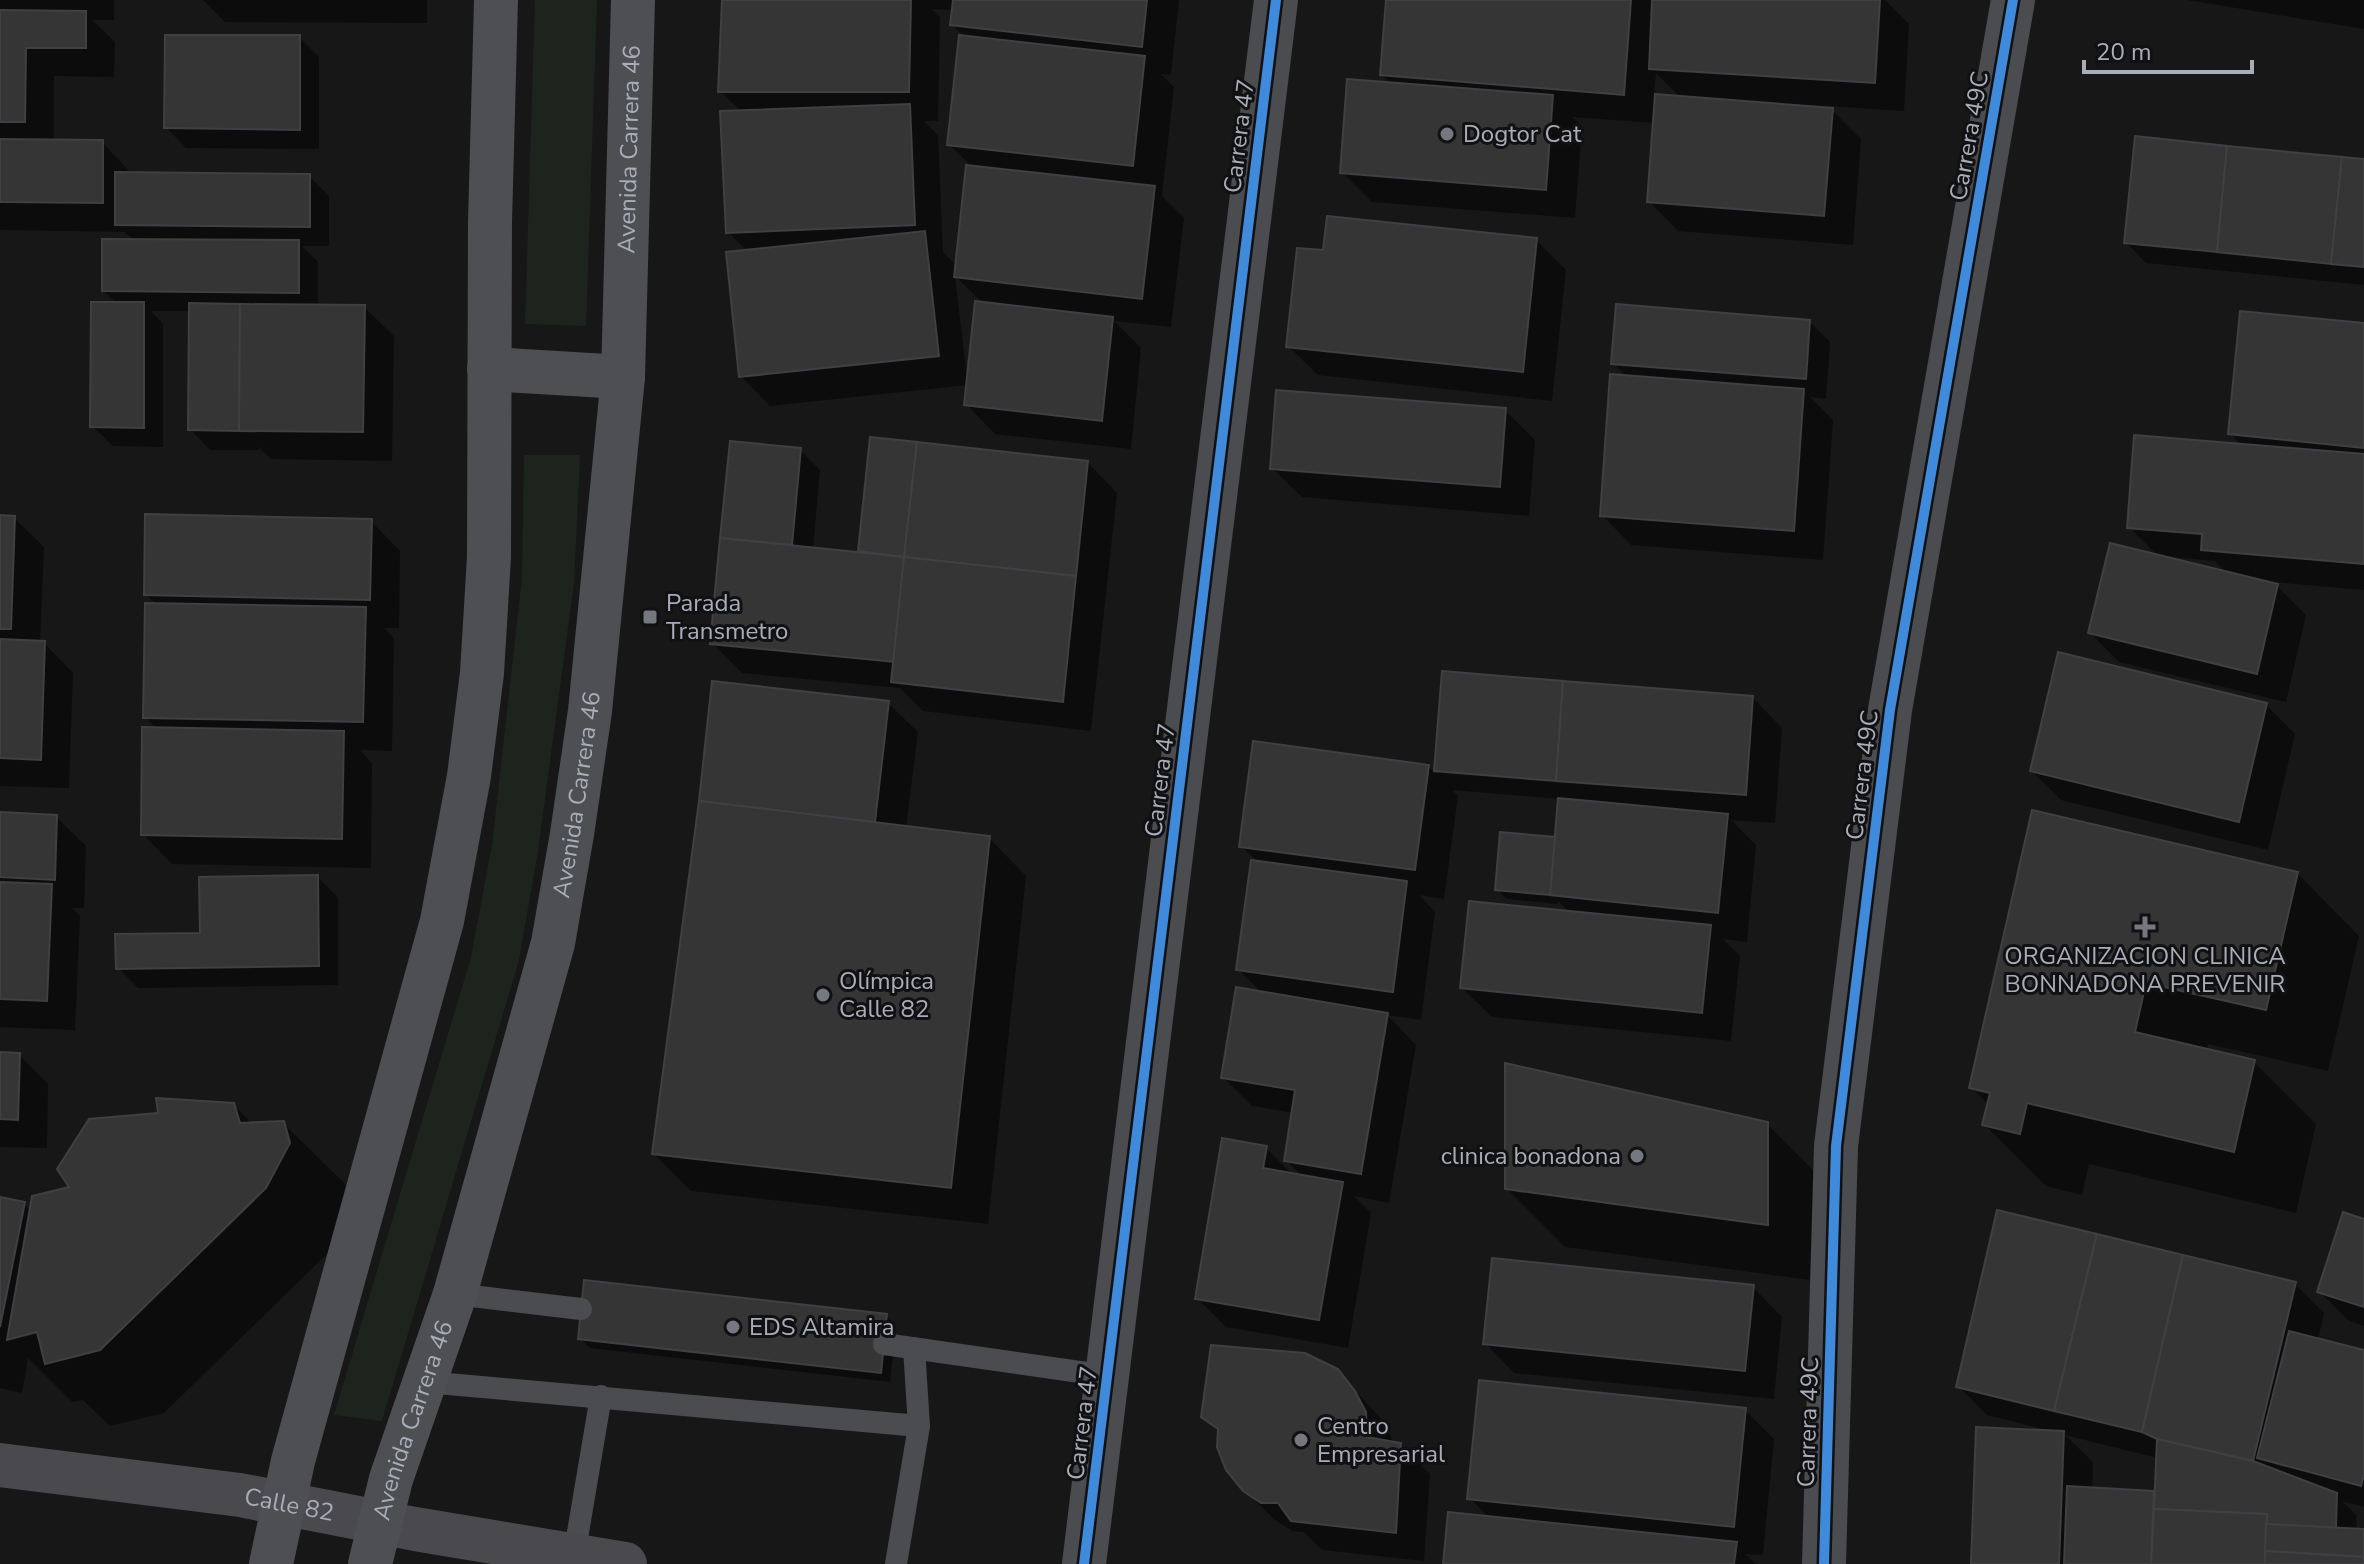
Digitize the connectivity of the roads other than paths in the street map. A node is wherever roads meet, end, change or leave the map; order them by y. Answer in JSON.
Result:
{"nodes":[{"id":1,"x":496,"y":0,"type":"edge"},
{"id":2,"x":633,"y":0,"type":"edge"},
{"id":3,"x":1276,"y":0,"type":"edge"},
{"id":4,"x":2013,"y":0,"type":"edge"},
{"id":5,"x":489,"y":369,"type":"junction"},
{"id":6,"x":623,"y":377,"type":"junction"},
{"id":7,"x":455,"y":1294,"type":"junction"},
{"id":8,"x":581,"y":1309,"type":"dead end"},
{"id":9,"x":884,"y":1344,"type":"dead end"},
{"id":10,"x":914,"y":1348,"type":"junction"},
{"id":11,"x":1108,"y":1376,"type":"junction"},
{"id":12,"x":425,"y":1382,"type":"junction"},
{"id":13,"x":601,"y":1396,"type":"junction"},
{"id":14,"x":919,"y":1426,"type":"junction"},
{"id":15,"x":0,"y":1465,"type":"edge"},
{"id":16,"x":283,"y":1504,"type":"junction"},
{"id":17,"x":379,"y":1522,"type":"junction"},
{"id":18,"x":574,"y":1556,"type":"junction"},
{"id":19,"x":271,"y":1564,"type":"edge"},
{"id":20,"x":370,"y":1564,"type":"edge"},
{"id":21,"x":625,"y":1564,"type":"edge"},
{"id":22,"x":896,"y":1564,"type":"edge"},
{"id":23,"x":1084,"y":1564,"type":"edge"},
{"id":24,"x":1824,"y":1564,"type":"edge"}],
"edges":[{"from":1,"to":5,"type":"main road"},
{"from":2,"to":6,"type":"main road","name":"Avenida Carrera 46"},
{"from":3,"to":11,"type":"street","name":"Carrera 47"},
{"from":4,"to":24,"type":"street","name":"Carrera 49C"},
{"from":5,"to":6,"type":"main road"},
{"from":5,"to":16,"type":"main road"},
{"from":6,"to":7,"type":"main road","name":"Avenida Carrera 46"},
{"from":7,"to":8,"type":"lane"},
{"from":7,"to":12,"type":"main road","name":"Avenida Carrera 46"},
{"from":9,"to":10,"type":"lane"},
{"from":10,"to":11,"type":"lane"},
{"from":10,"to":14,"type":"lane"},
{"from":11,"to":23,"type":"street","name":"Carrera 47"},
{"from":12,"to":13,"type":"lane"},
{"from":12,"to":17,"type":"main road","name":"Avenida Carrera 46"},
{"from":13,"to":14,"type":"lane"},
{"from":13,"to":18,"type":"lane"},
{"from":14,"to":22,"type":"lane"},
{"from":15,"to":16,"type":"main road","name":"Calle 82"},
{"from":16,"to":17,"type":"main road","name":"Calle 82"},
{"from":16,"to":19,"type":"main road"},
{"from":17,"to":18,"type":"main road","name":"Calle 82"},
{"from":17,"to":20,"type":"main road","name":"Avenida Carrera 46"},
{"from":18,"to":21,"type":"main road","name":"Calle 82"}]}
